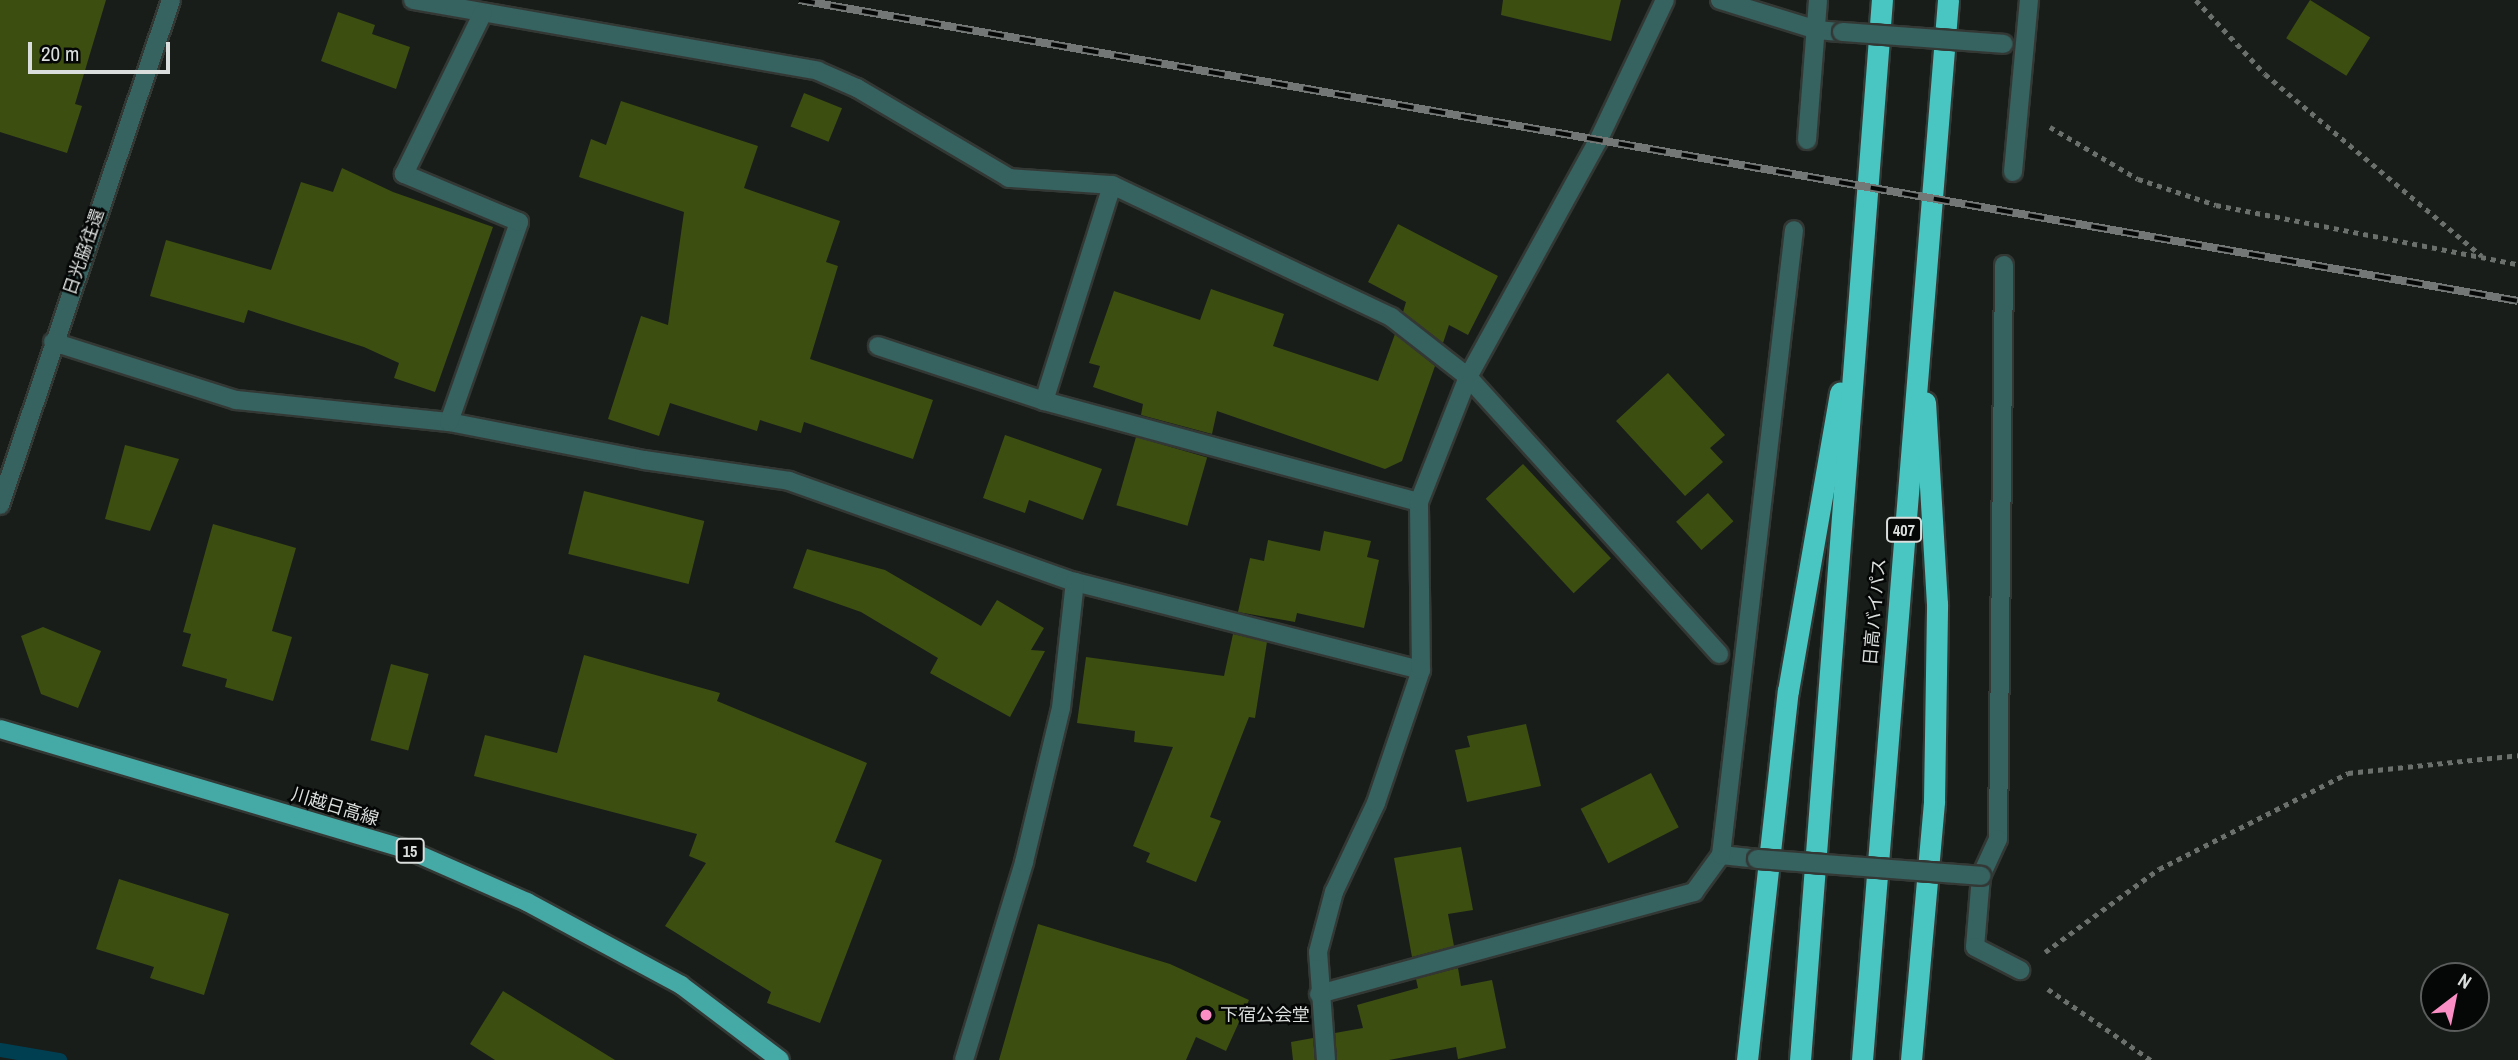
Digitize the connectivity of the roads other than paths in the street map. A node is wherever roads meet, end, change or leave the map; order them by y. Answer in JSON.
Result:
{"nodes":[{"id":1,"x":171,"y":0,"type":"edge"},
{"id":2,"x":413,"y":0,"type":"edge"},
{"id":3,"x":1665,"y":0,"type":"edge"},
{"id":4,"x":1720,"y":0,"type":"edge"},
{"id":5,"x":1818,"y":0,"type":"edge"},
{"id":6,"x":1882,"y":0,"type":"edge"},
{"id":7,"x":1948,"y":0,"type":"edge"},
{"id":8,"x":2029,"y":0,"type":"edge"},
{"id":9,"x":483,"y":13,"type":"junction"},
{"id":10,"x":1817,"y":30,"type":"junction"},
{"id":11,"x":2026,"y":46,"type":"junction"},
{"id":12,"x":1807,"y":140,"type":"dead end"},
{"id":13,"x":2013,"y":172,"type":"dead end"},
{"id":14,"x":1112,"y":186,"type":"junction"},
{"id":15,"x":1794,"y":230,"type":"dead end"},
{"id":16,"x":2004,"y":265,"type":"dead end"},
{"id":17,"x":1862,"y":269,"type":"junction"},
{"id":18,"x":1921,"y":323,"type":"junction"},
{"id":19,"x":53,"y":342,"type":"junction"},
{"id":20,"x":878,"y":346,"type":"dead end"},
{"id":21,"x":1468,"y":377,"type":"junction"},
{"id":22,"x":1044,"y":401,"type":"junction"},
{"id":23,"x":449,"y":422,"type":"junction"},
{"id":24,"x":1419,"y":502,"type":"junction"},
{"id":25,"x":0,"y":505,"type":"edge"},
{"id":26,"x":1075,"y":582,"type":"junction"},
{"id":27,"x":1719,"y":654,"type":"dead end"},
{"id":28,"x":1421,"y":670,"type":"junction"},
{"id":29,"x":0,"y":729,"type":"edge"},
{"id":30,"x":1721,"y":855,"type":"junction"},
{"id":31,"x":1981,"y":876,"type":"junction"},
{"id":32,"x":2020,"y":970,"type":"road end"},
{"id":33,"x":1319,"y":994,"type":"junction"},
{"id":34,"x":780,"y":1060,"type":"edge"},
{"id":35,"x":964,"y":1060,"type":"edge"},
{"id":36,"x":1326,"y":1060,"type":"edge"},
{"id":37,"x":1746,"y":1060,"type":"edge"},
{"id":38,"x":1800,"y":1060,"type":"edge"},
{"id":39,"x":1862,"y":1060,"type":"edge"},
{"id":40,"x":1911,"y":1060,"type":"edge"}],
"edges":[{"from":1,"to":19,"type":"street","name":"日光脇往還"},
{"from":2,"to":9,"type":"street"},
{"from":3,"to":21,"type":"street"},
{"from":4,"to":10,"type":"street"},
{"from":5,"to":10,"type":"street"},
{"from":6,"to":17,"type":"highway"},
{"from":7,"to":18,"type":"highway","name":"日高バイパス","number":"407"},
{"from":8,"to":11,"type":"street"},
{"from":9,"to":14,"type":"street"},
{"from":9,"to":23,"type":"street"},
{"from":10,"to":11,"type":"street","bridge":true},
{"from":10,"to":12,"type":"street"},
{"from":11,"to":13,"type":"street"},
{"from":14,"to":21,"type":"street"},
{"from":14,"to":22,"type":"street"},
{"from":15,"to":30,"type":"street"},
{"from":16,"to":31,"type":"street"},
{"from":17,"to":37,"type":"highway"},
{"from":17,"to":38,"type":"highway"},
{"from":18,"to":39,"type":"highway","name":"日高バイパス","number":"407"},
{"from":18,"to":40,"type":"highway","number":"407"},
{"from":19,"to":23,"type":"street"},
{"from":19,"to":25,"type":"street","name":"日光脇往還"},
{"from":20,"to":22,"type":"street"},
{"from":21,"to":24,"type":"street"},
{"from":21,"to":27,"type":"street"},
{"from":22,"to":24,"type":"street"},
{"from":23,"to":26,"type":"street"},
{"from":24,"to":28,"type":"street"},
{"from":26,"to":28,"type":"street"},
{"from":26,"to":35,"type":"street"},
{"from":28,"to":33,"type":"street"},
{"from":29,"to":34,"type":"main road","name":"川越日高線","number":"15"},
{"from":30,"to":31,"type":"street","bridge":true},
{"from":30,"to":33,"type":"street"},
{"from":31,"to":32,"type":"street"},
{"from":33,"to":36,"type":"street"}]}
